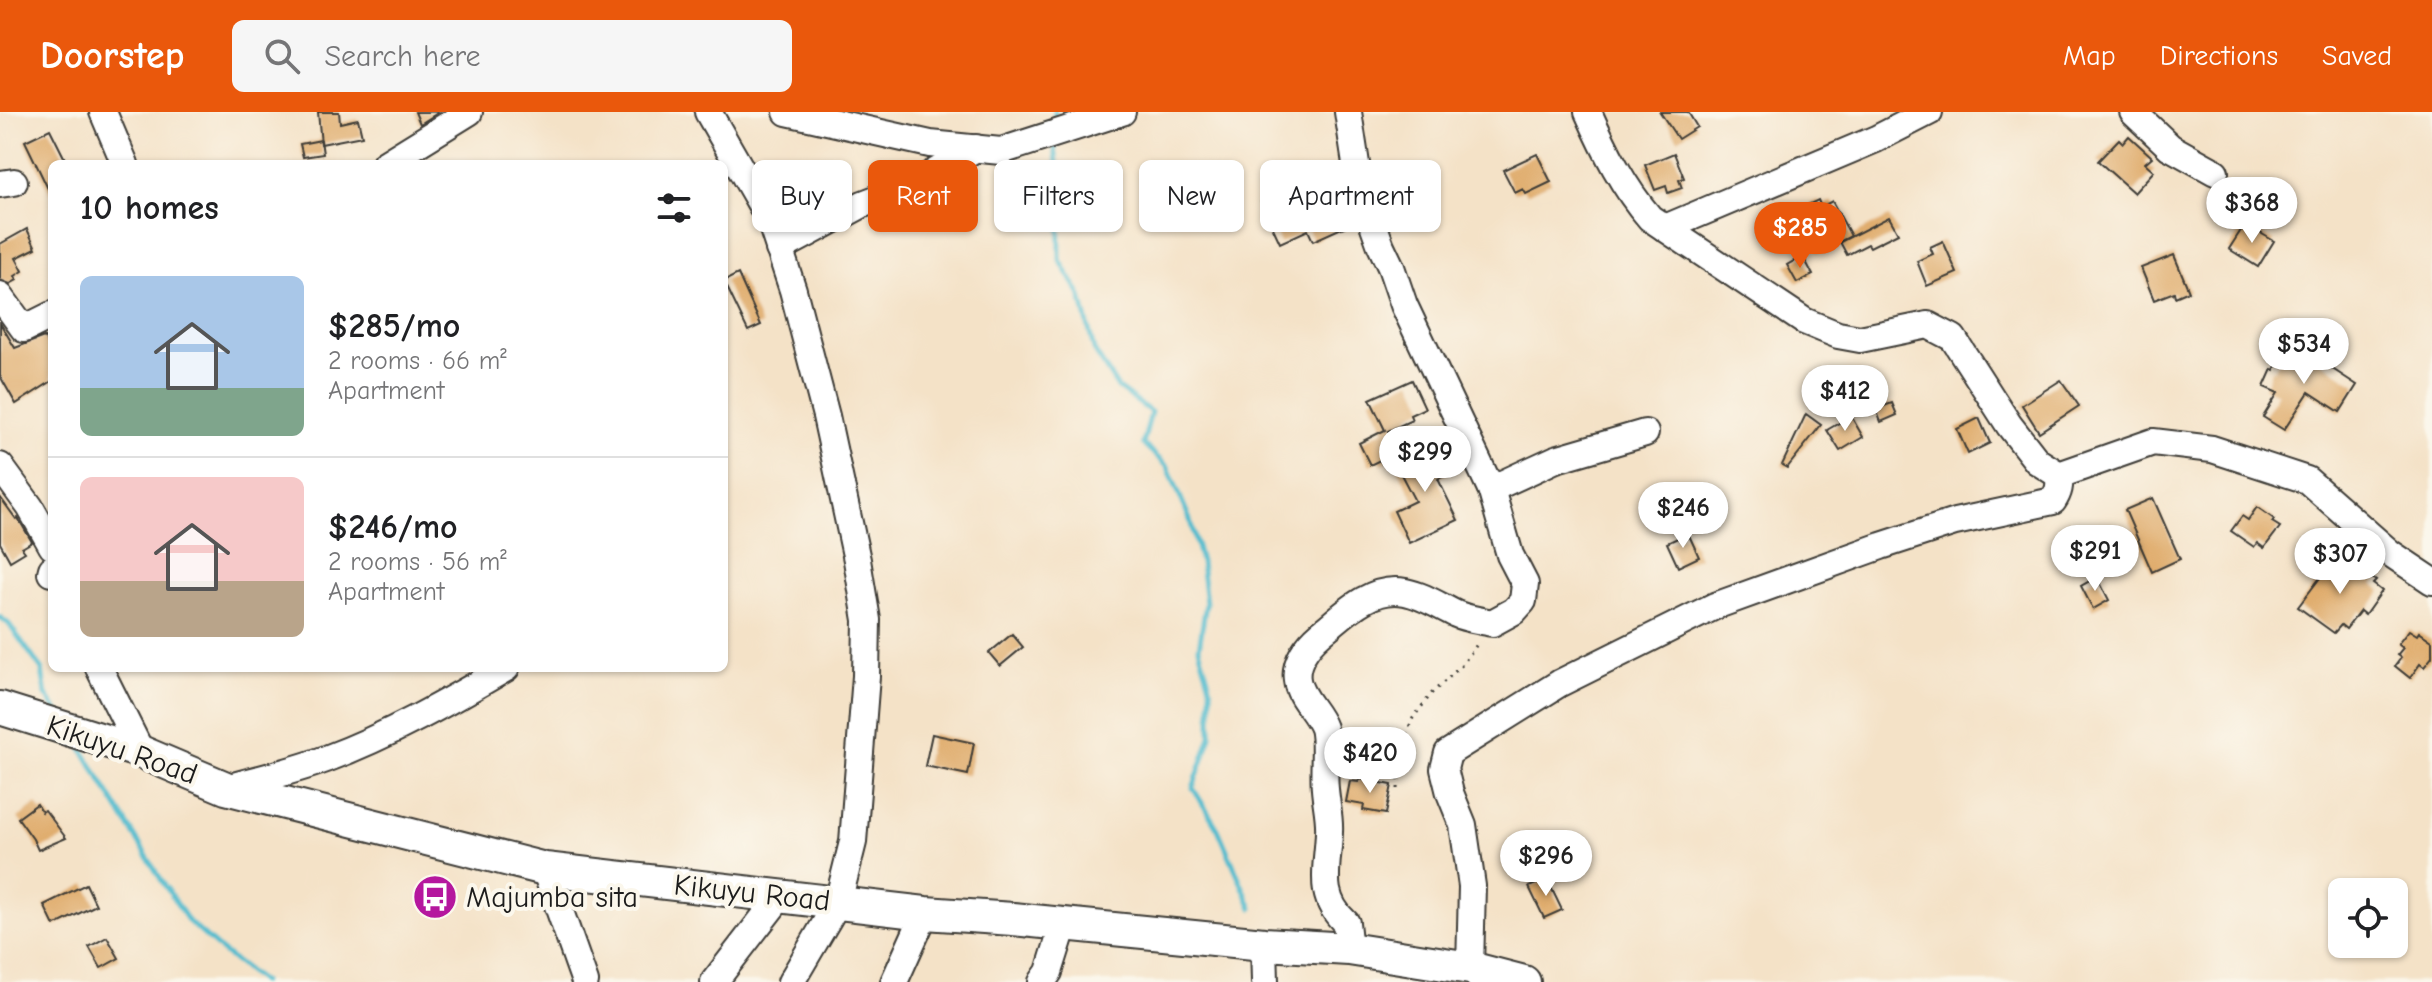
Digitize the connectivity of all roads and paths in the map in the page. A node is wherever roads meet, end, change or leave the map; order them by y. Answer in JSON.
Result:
{"nodes":[{"id":1,"x":103,"y":112,"type":"edge"},
{"id":2,"x":469,"y":112,"type":"edge"},
{"id":3,"x":708,"y":112,"type":"edge"},
{"id":4,"x":787,"y":112,"type":"edge"},
{"id":5,"x":1122,"y":112,"type":"edge"},
{"id":6,"x":1348,"y":112,"type":"edge"},
{"id":7,"x":1588,"y":112,"type":"edge"},
{"id":8,"x":1929,"y":112,"type":"edge"},
{"id":9,"x":2133,"y":112,"type":"edge"},
{"id":10,"x":976,"y":148,"type":"junction"},
{"id":11,"x":123,"y":160,"type":"edge"},
{"id":12,"x":391,"y":160,"type":"edge"},
{"id":13,"x":2215,"y":172,"type":"dead end"},
{"id":14,"x":1665,"y":228,"type":"junction"},
{"id":15,"x":779,"y":249,"type":"junction"},
{"id":16,"x":0,"y":296,"type":"edge"},
{"id":17,"x":48,"y":317,"type":"edge"},
{"id":18,"x":1645,"y":433,"type":"dead end"},
{"id":19,"x":0,"y":466,"type":"edge"},
{"id":20,"x":2059,"y":475,"type":"junction"},
{"id":21,"x":1491,"y":489,"type":"junction"},
{"id":22,"x":48,"y":539,"type":"edge"},
{"id":23,"x":2432,"y":581,"type":"edge"},
{"id":24,"x":1492,"y":623,"type":"junction"},
{"id":25,"x":101,"y":672,"type":"edge"},
{"id":26,"x":499,"y":672,"type":"edge"},
{"id":27,"x":9,"y":716,"type":"edge"},
{"id":28,"x":141,"y":752,"type":"junction"},
{"id":29,"x":226,"y":788,"type":"junction"},
{"id":30,"x":1398,"y":789,"type":"dead end"},
{"id":31,"x":545,"y":869,"type":"junction"},
{"id":32,"x":779,"y":898,"type":"junction"},
{"id":33,"x":838,"y":902,"type":"junction"},
{"id":34,"x":925,"y":913,"type":"junction"},
{"id":35,"x":1064,"y":924,"type":"junction"},
{"id":36,"x":1264,"y":944,"type":"junction"},
{"id":37,"x":1349,"y":949,"type":"junction"},
{"id":38,"x":1478,"y":975,"type":"edge"},
{"id":39,"x":585,"y":982,"type":"edge"},
{"id":40,"x":714,"y":982,"type":"edge"},
{"id":41,"x":791,"y":982,"type":"edge"},
{"id":42,"x":894,"y":982,"type":"edge"},
{"id":43,"x":1042,"y":982,"type":"edge"},
{"id":44,"x":1265,"y":982,"type":"edge"},
{"id":45,"x":1524,"y":982,"type":"edge"}],
"edges":[{"from":1,"to":11,"type":"street"},
{"from":2,"to":12,"type":"street"},
{"from":3,"to":15,"type":"street"},
{"from":4,"to":10,"type":"street"},
{"from":5,"to":10,"type":"street"},
{"from":6,"to":21,"type":"street"},
{"from":7,"to":14,"type":"street"},
{"from":8,"to":14,"type":"street"},
{"from":9,"to":13,"type":"street"},
{"from":10,"to":15,"type":"street"},
{"from":14,"to":20,"type":"street"},
{"from":15,"to":33,"type":"street"},
{"from":16,"to":17,"type":"street"},
{"from":18,"to":21,"type":"street"},
{"from":19,"to":22,"type":"street"},
{"from":20,"to":23,"type":"street"},
{"from":20,"to":38,"type":"street"},
{"from":21,"to":24,"type":"street"},
{"from":24,"to":30,"type":"path"},
{"from":24,"to":37,"type":"street"},
{"from":25,"to":28,"type":"street"},
{"from":26,"to":29,"type":"street"},
{"from":27,"to":28,"type":"main road","name":"Kikuyu Road"},
{"from":28,"to":29,"type":"main road","name":"Kikuyu Road"},
{"from":29,"to":31,"type":"main road","name":"Kikuyu Road"},
{"from":31,"to":32,"type":"main road","name":"Kikuyu Road"},
{"from":31,"to":39,"type":"street"},
{"from":32,"to":33,"type":"main road","name":"Kikuyu Road"},
{"from":32,"to":40,"type":"street"},
{"from":33,"to":34,"type":"main road","name":"Kikuyu Road"},
{"from":33,"to":41,"type":"street"},
{"from":34,"to":35,"type":"main road","name":"Kikuyu Road"},
{"from":34,"to":42,"type":"street"},
{"from":35,"to":36,"type":"main road","name":"Kikuyu Road"},
{"from":35,"to":43,"type":"street"},
{"from":36,"to":37,"type":"main road","name":"Kikuyu Road"},
{"from":36,"to":44,"type":"street"},
{"from":37,"to":38,"type":"main road","name":"Kikuyu Road"},
{"from":38,"to":45,"type":"main road","name":"Kikuyu Road"}]}
